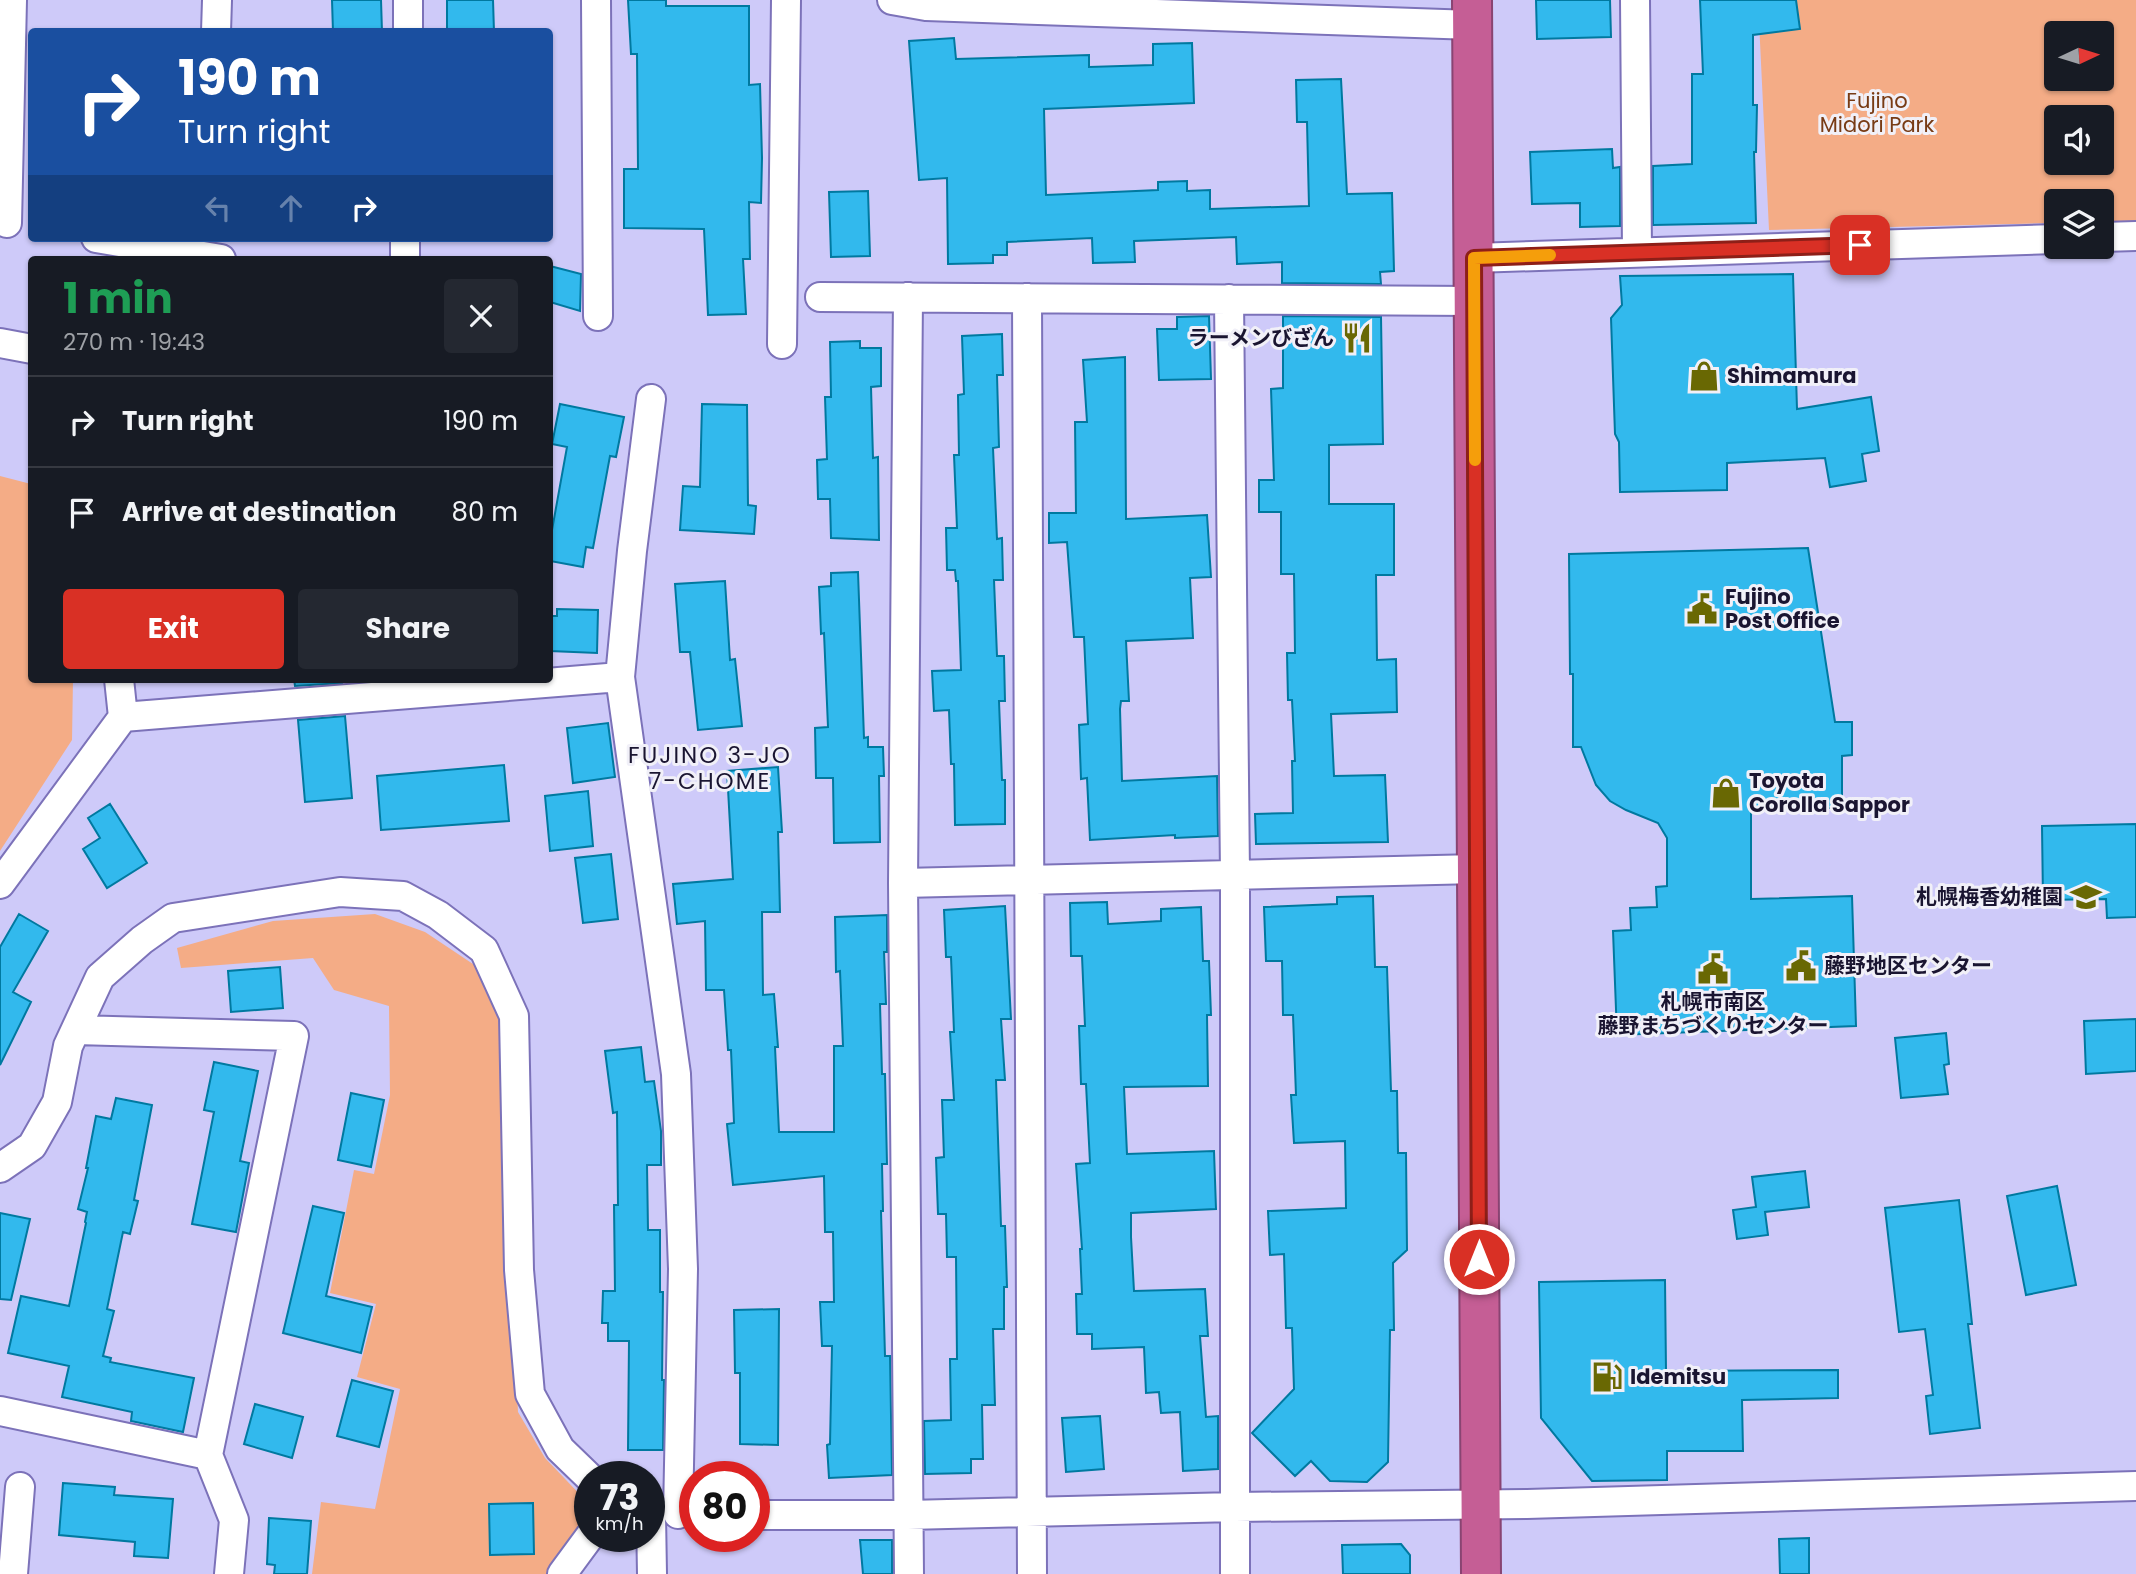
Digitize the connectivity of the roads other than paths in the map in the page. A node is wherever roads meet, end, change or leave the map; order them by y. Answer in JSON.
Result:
{"nodes":[{"id":1,"x":12,"y":0,"type":"edge"},
{"id":2,"x":217,"y":0,"type":"edge"},
{"id":3,"x":408,"y":0,"type":"edge"},
{"id":4,"x":596,"y":0,"type":"edge"},
{"id":5,"x":786,"y":0,"type":"edge"},
{"id":6,"x":892,"y":0,"type":"edge"},
{"id":7,"x":1635,"y":0,"type":"edge"},
{"id":8,"x":962,"y":4,"type":"edge"},
{"id":9,"x":1472,"y":13,"type":"edge"},
{"id":10,"x":216,"y":28,"type":"edge"},
{"id":11,"x":408,"y":28,"type":"edge"},
{"id":12,"x":13,"y":224,"type":"edge"},
{"id":13,"x":2136,"y":236,"type":"edge"},
{"id":14,"x":2114,"y":237,"type":"edge"},
{"id":15,"x":2044,"y":239,"type":"edge"},
{"id":16,"x":130,"y":242,"type":"edge"},
{"id":17,"x":216,"y":252,"type":"edge"},
{"id":18,"x":1637,"y":252,"type":"junction"},
{"id":19,"x":1474,"y":258,"type":"junction"},
{"id":20,"x":820,"y":297,"type":"dead end"},
{"id":21,"x":908,"y":297,"type":"junction"},
{"id":22,"x":1027,"y":298,"type":"junction"},
{"id":23,"x":1229,"y":299,"type":"junction"},
{"id":24,"x":1474,"y":301,"type":"junction"},
{"id":25,"x":598,"y":316,"type":"dead end"},
{"id":26,"x":0,"y":343,"type":"edge"},
{"id":27,"x":782,"y":344,"type":"dead end"},
{"id":28,"x":28,"y":348,"type":"edge"},
{"id":29,"x":651,"y":399,"type":"dead end"},
{"id":30,"x":620,"y":677,"type":"junction"},
{"id":31,"x":119,"y":683,"type":"edge"},
{"id":32,"x":547,"y":683,"type":"edge"},
{"id":33,"x":553,"y":683,"type":"edge"},
{"id":34,"x":123,"y":718,"type":"junction"},
{"id":35,"x":1477,"y":869,"type":"junction"},
{"id":36,"x":1235,"y":875,"type":"junction"},
{"id":37,"x":1030,"y":880,"type":"junction"},
{"id":38,"x":903,"y":883,"type":"junction"},
{"id":39,"x":0,"y":884,"type":"edge"},
{"id":40,"x":76,"y":1030,"type":"junction"},
{"id":41,"x":0,"y":1168,"type":"edge"},
{"id":42,"x":0,"y":1411,"type":"edge"},
{"id":43,"x":208,"y":1455,"type":"junction"},
{"id":44,"x":574,"y":1463,"type":"edge"},
{"id":45,"x":2136,"y":1486,"type":"edge"},
{"id":46,"x":20,"y":1487,"type":"dead end"},
{"id":47,"x":1481,"y":1504,"type":"junction"},
{"id":48,"x":1235,"y":1507,"type":"junction"},
{"id":49,"x":1031,"y":1513,"type":"junction"},
{"id":50,"x":668,"y":1514,"type":"edge"},
{"id":51,"x":770,"y":1515,"type":"edge"},
{"id":52,"x":908,"y":1515,"type":"junction"},
{"id":53,"x":578,"y":1552,"type":"edge"},
{"id":54,"x":13,"y":1574,"type":"edge"},
{"id":55,"x":229,"y":1574,"type":"edge"},
{"id":56,"x":562,"y":1574,"type":"edge"},
{"id":57,"x":652,"y":1574,"type":"edge"},
{"id":58,"x":909,"y":1574,"type":"edge"},
{"id":59,"x":1032,"y":1574,"type":"edge"},
{"id":60,"x":1234,"y":1574,"type":"edge"},
{"id":61,"x":1481,"y":1574,"type":"edge"}],
"edges":[{"from":1,"to":12,"type":"street"},
{"from":2,"to":10,"type":"street"},
{"from":3,"to":11,"type":"street"},
{"from":4,"to":25,"type":"street"},
{"from":5,"to":27,"type":"street"},
{"from":6,"to":8,"type":"street"},
{"from":7,"to":18,"type":"street"},
{"from":8,"to":9,"type":"street"},
{"from":9,"to":19,"type":"highway"},
{"from":13,"to":14,"type":"street"},
{"from":15,"to":18,"type":"street"},
{"from":16,"to":17,"type":"street"},
{"from":18,"to":19,"type":"street"},
{"from":19,"to":24,"type":"highway"},
{"from":20,"to":21,"type":"street"},
{"from":21,"to":22,"type":"street"},
{"from":21,"to":38,"type":"street"},
{"from":22,"to":23,"type":"street"},
{"from":22,"to":37,"type":"street"},
{"from":23,"to":24,"type":"street"},
{"from":23,"to":36,"type":"street"},
{"from":24,"to":35,"type":"highway"},
{"from":26,"to":28,"type":"street"},
{"from":29,"to":30,"type":"street"},
{"from":30,"to":33,"type":"street"},
{"from":30,"to":50,"type":"street"},
{"from":31,"to":34,"type":"street"},
{"from":32,"to":34,"type":"street"},
{"from":34,"to":39,"type":"street"},
{"from":35,"to":36,"type":"street"},
{"from":35,"to":47,"type":"highway"},
{"from":36,"to":37,"type":"street"},
{"from":36,"to":48,"type":"street"},
{"from":37,"to":38,"type":"street"},
{"from":37,"to":49,"type":"street"},
{"from":38,"to":52,"type":"street"},
{"from":40,"to":41,"type":"street"},
{"from":40,"to":43,"type":"street"},
{"from":40,"to":44,"type":"street"},
{"from":42,"to":43,"type":"street"},
{"from":43,"to":55,"type":"street"},
{"from":45,"to":47,"type":"street"},
{"from":46,"to":54,"type":"street"},
{"from":47,"to":48,"type":"street"},
{"from":47,"to":61,"type":"highway"},
{"from":48,"to":49,"type":"street"},
{"from":48,"to":60,"type":"street"},
{"from":49,"to":52,"type":"street"},
{"from":49,"to":59,"type":"street"},
{"from":50,"to":57,"type":"street"},
{"from":51,"to":52,"type":"street"},
{"from":52,"to":58,"type":"street"},
{"from":53,"to":56,"type":"street"}]}
